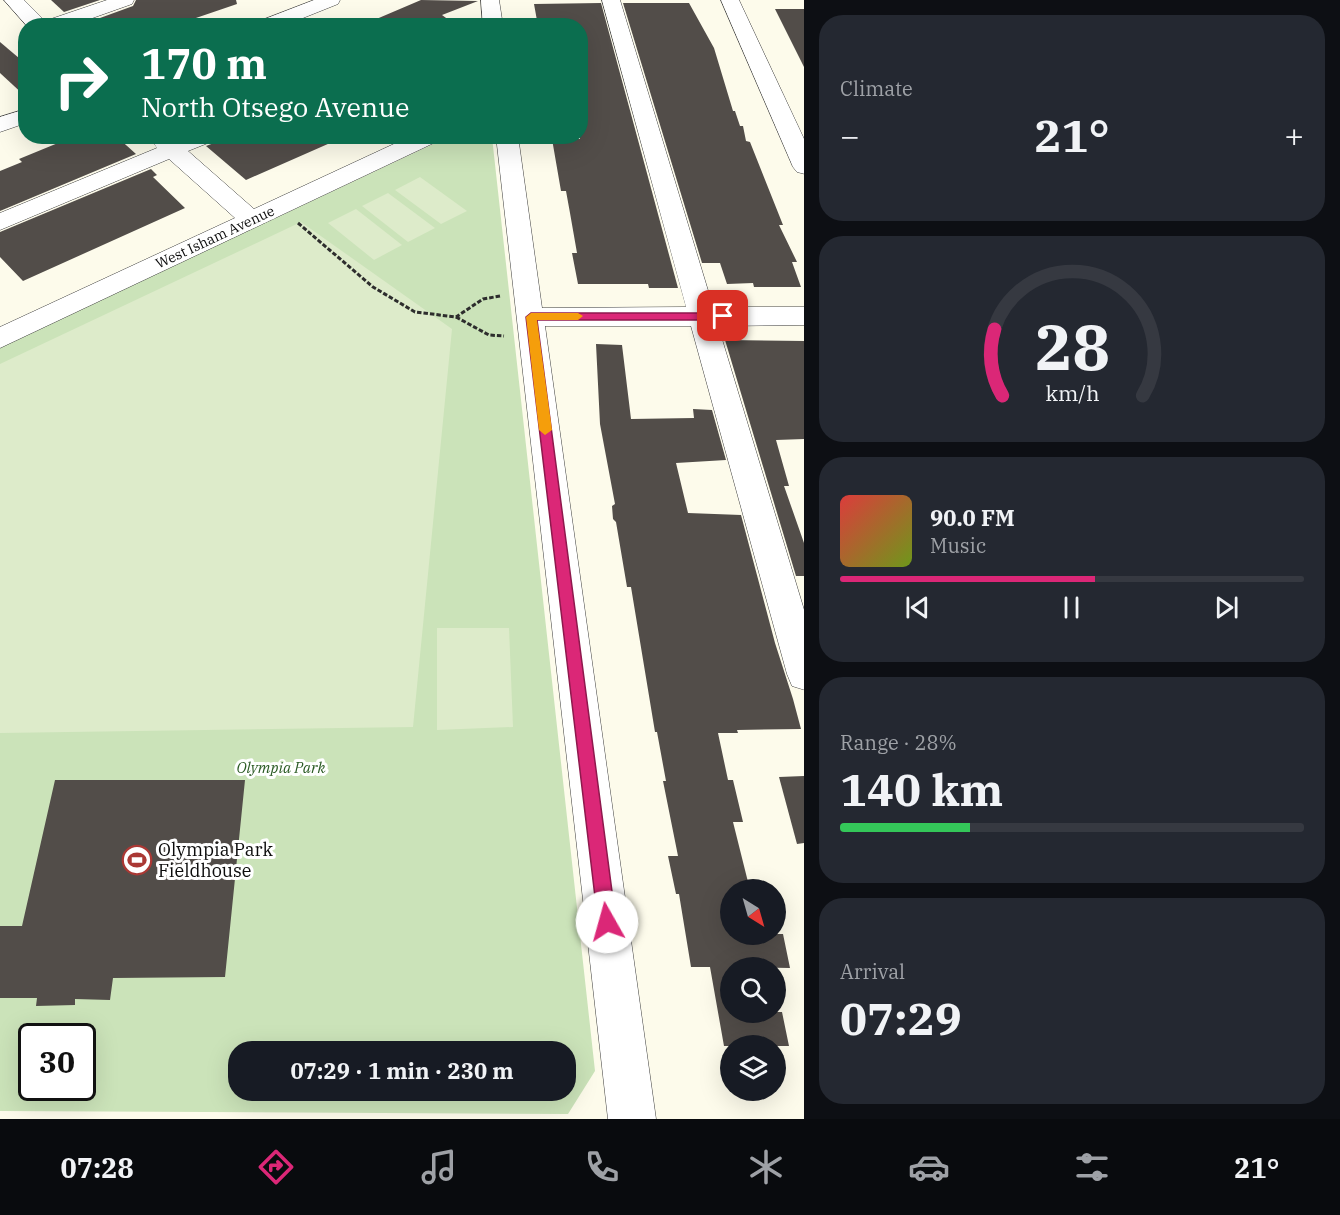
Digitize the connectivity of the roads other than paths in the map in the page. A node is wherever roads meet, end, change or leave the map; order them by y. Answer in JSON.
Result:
{"nodes":[{"id":1,"x":13,"y":0,"type":"edge"},
{"id":2,"x":125,"y":0,"type":"edge"},
{"id":3,"x":331,"y":0,"type":"edge"},
{"id":4,"x":612,"y":0,"type":"edge"},
{"id":5,"x":730,"y":0,"type":"edge"},
{"id":6,"x":32,"y":18,"type":"edge"},
{"id":7,"x":73,"y":18,"type":"edge"},
{"id":8,"x":285,"y":18,"type":"edge"},
{"id":9,"x":9,"y":21,"type":"dead end"},
{"id":10,"x":18,"y":21,"type":"edge"},
{"id":11,"x":18,"y":118,"type":"edge"},
{"id":12,"x":0,"y":125,"type":"edge"},
{"id":13,"x":163,"y":144,"type":"edge"},
{"id":14,"x":166,"y":144,"type":"edge"},
{"id":15,"x":413,"y":144,"type":"edge"},
{"id":16,"x":507,"y":144,"type":"edge"},
{"id":17,"x":804,"y":167,"type":"edge"},
{"id":18,"x":252,"y":220,"type":"junction"},
{"id":19,"x":0,"y":222,"type":"edge"},
{"id":20,"x":702,"y":316,"type":"junction"},
{"id":21,"x":804,"y":316,"type":"edge"},
{"id":22,"x":518,"y":326,"type":"junction"},
{"id":23,"x":0,"y":338,"type":"edge"},
{"id":24,"x":804,"y":674,"type":"edge"},
{"id":25,"x":632,"y":1119,"type":"edge"}],
"edges":[{"from":1,"to":6,"type":"street"},
{"from":2,"to":7,"type":"street"},
{"from":3,"to":8,"type":"street"},
{"from":4,"to":20,"type":"street"},
{"from":5,"to":17,"type":"street"},
{"from":9,"to":10,"type":"street"},
{"from":11,"to":12,"type":"street"},
{"from":13,"to":19,"type":"street"},
{"from":14,"to":18,"type":"street"},
{"from":15,"to":18,"type":"street","name":"West Isham Avenue"},
{"from":16,"to":22,"type":"street"},
{"from":18,"to":23,"type":"street","name":"West Isham Avenue"},
{"from":20,"to":21,"type":"street"},
{"from":20,"to":22,"type":"street"},
{"from":20,"to":24,"type":"street"},
{"from":22,"to":25,"type":"street"}]}
